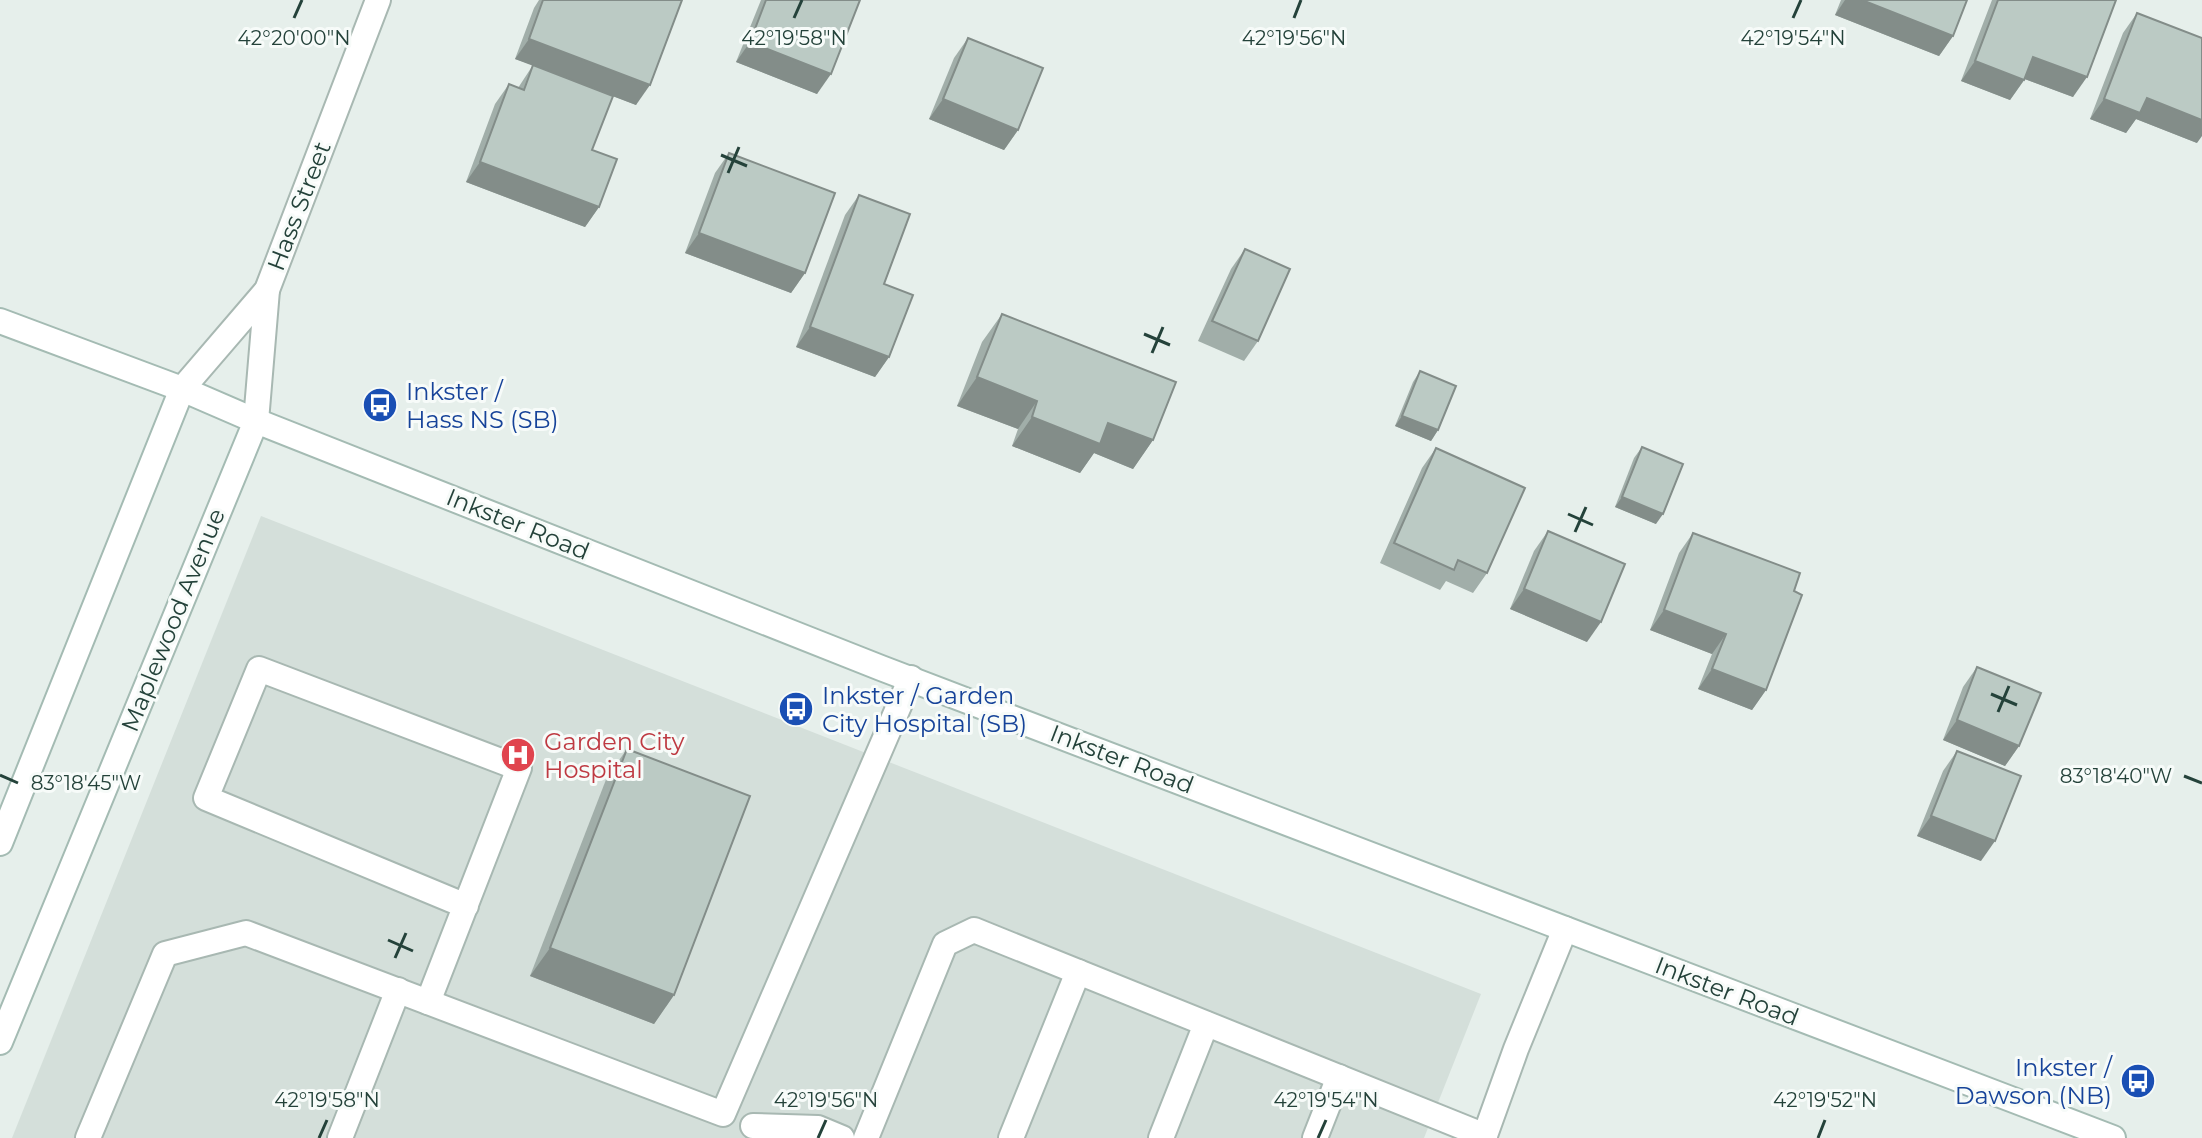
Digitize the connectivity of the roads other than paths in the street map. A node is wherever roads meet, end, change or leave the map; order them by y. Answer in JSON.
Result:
{"nodes":[{"id":1,"x":378,"y":0,"type":"edge"},
{"id":2,"x":267,"y":290,"type":"junction"},
{"id":3,"x":0,"y":321,"type":"edge"},
{"id":4,"x":182,"y":389,"type":"junction"},
{"id":5,"x":256,"y":421,"type":"junction"},
{"id":6,"x":911,"y":678,"type":"junction"},
{"id":7,"x":0,"y":843,"type":"edge"},
{"id":8,"x":466,"y":906,"type":"junction"},
{"id":9,"x":1565,"y":929,"type":"junction"},
{"id":10,"x":1078,"y":972,"type":"junction"},
{"id":11,"x":398,"y":990,"type":"junction"},
{"id":12,"x":428,"y":1002,"type":"junction"},
{"id":13,"x":1206,"y":1024,"type":"junction"},
{"id":14,"x":0,"y":1042,"type":"edge"},
{"id":15,"x":1339,"y":1077,"type":"junction"},
{"id":16,"x":723,"y":1114,"type":"junction"},
{"id":17,"x":750,"y":1132,"type":"edge"},
{"id":18,"x":1484,"y":1137,"type":"edge"},
{"id":19,"x":88,"y":1138,"type":"edge"},
{"id":20,"x":340,"y":1138,"type":"edge"},
{"id":21,"x":842,"y":1138,"type":"edge"},
{"id":22,"x":866,"y":1138,"type":"edge"},
{"id":23,"x":1011,"y":1138,"type":"edge"},
{"id":24,"x":1161,"y":1138,"type":"edge"},
{"id":25,"x":1315,"y":1138,"type":"edge"},
{"id":26,"x":2113,"y":1138,"type":"edge"}],
"edges":[{"from":1,"to":2,"type":"main road","name":"Hass Street"},
{"from":2,"to":4,"type":"main road","name":"Hass Street"},
{"from":2,"to":5,"type":"main road","name":"Maplewood Avenue"},
{"from":3,"to":4,"type":"main road","name":"Inkster Road"},
{"from":4,"to":5,"type":"main road","name":"Inkster Road"},
{"from":4,"to":7,"type":"main road"},
{"from":5,"to":6,"type":"main road","name":"Inkster Road"},
{"from":5,"to":14,"type":"main road","name":"Maplewood Avenue"},
{"from":6,"to":9,"type":"main road","name":"Inkster Road"},
{"from":6,"to":16,"type":"main road"},
{"from":8,"to":8,"type":"main road"},
{"from":8,"to":12,"type":"main road"},
{"from":9,"to":18,"type":"main road"},
{"from":9,"to":26,"type":"main road","name":"Inkster Road"},
{"from":10,"to":13,"type":"main road"},
{"from":10,"to":22,"type":"main road"},
{"from":10,"to":23,"type":"main road"},
{"from":11,"to":12,"type":"main road"},
{"from":11,"to":19,"type":"main road"},
{"from":11,"to":20,"type":"main road"},
{"from":12,"to":16,"type":"main road"},
{"from":13,"to":15,"type":"main road"},
{"from":13,"to":24,"type":"main road"},
{"from":15,"to":18,"type":"main road"},
{"from":15,"to":25,"type":"main road"},
{"from":16,"to":17,"type":"main road"},
{"from":17,"to":21,"type":"main road"}]}
